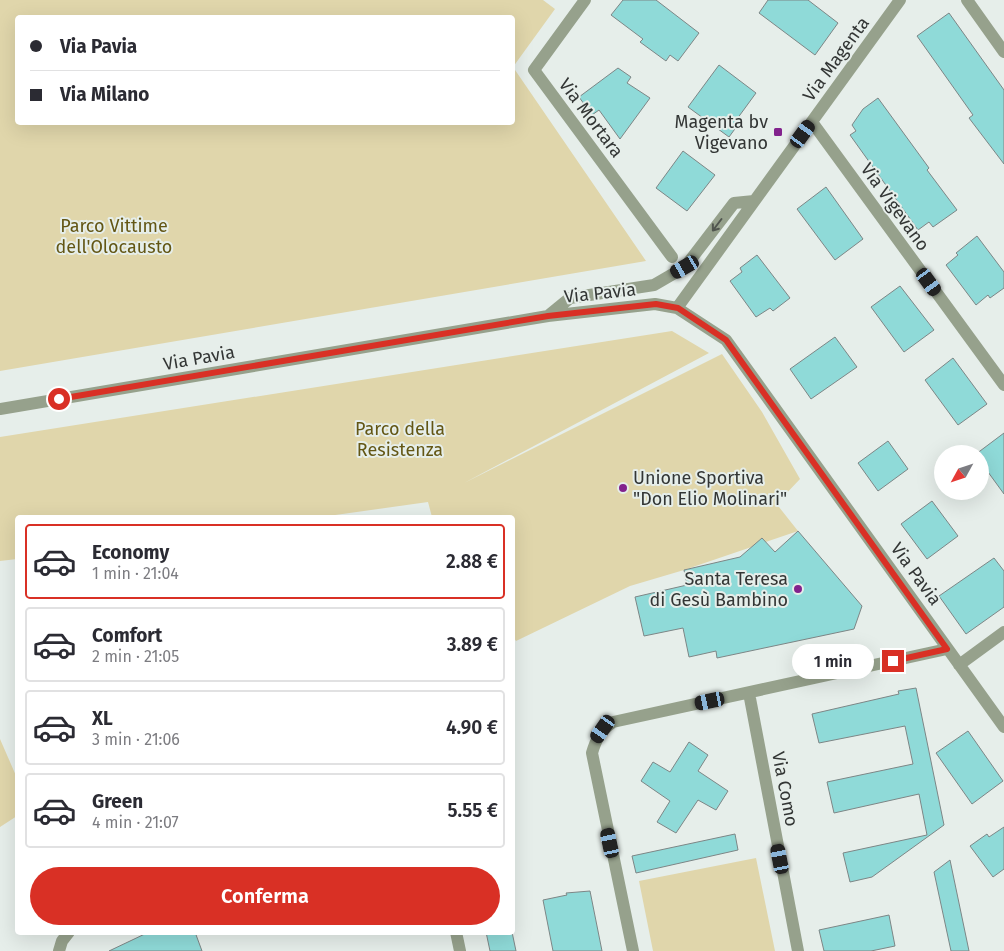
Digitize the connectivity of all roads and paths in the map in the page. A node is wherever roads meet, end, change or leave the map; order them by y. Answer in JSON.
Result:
{"nodes":[{"id":1,"x":585,"y":0,"type":"edge"},
{"id":2,"x":900,"y":0,"type":"edge"},
{"id":3,"x":967,"y":0,"type":"edge"},
{"id":4,"x":1004,"y":52,"type":"edge"},
{"id":5,"x":812,"y":122,"type":"junction"},
{"id":6,"x":754,"y":201,"type":"junction"},
{"id":7,"x":672,"y":257,"type":"dead end"},
{"id":8,"x":678,"y":308,"type":"junction"},
{"id":9,"x":548,"y":316,"type":"junction"},
{"id":10,"x":1004,"y":385,"type":"edge"},
{"id":11,"x":0,"y":410,"type":"edge"},
{"id":12,"x":1004,"y":632,"type":"edge"},
{"id":13,"x":947,"y":649,"type":"junction"},
{"id":14,"x":959,"y":665,"type":"junction"},
{"id":15,"x":749,"y":692,"type":"junction"},
{"id":16,"x":1004,"y":727,"type":"edge"},
{"id":17,"x":66,"y":935,"type":"edge"},
{"id":18,"x":457,"y":935,"type":"edge"},
{"id":19,"x":60,"y":951,"type":"edge"},
{"id":20,"x":460,"y":951,"type":"edge"},
{"id":21,"x":633,"y":951,"type":"edge"},
{"id":22,"x":798,"y":951,"type":"edge"}],
"edges":[{"from":1,"to":7,"type":"street","name":"Via Mortara"},
{"from":2,"to":5,"type":"street","name":"Via Magenta"},
{"from":3,"to":4,"type":"street"},
{"from":5,"to":6,"type":"street","name":"Via Magenta"},
{"from":5,"to":10,"type":"street","name":"Via Vigevano"},
{"from":6,"to":8,"type":"street","name":"Via Magenta"},
{"from":6,"to":9,"type":"street","one_way":true},
{"from":8,"to":9,"type":"street","name":"Via Pavia"},
{"from":8,"to":13,"type":"street","name":"Via Pavia"},
{"from":9,"to":11,"type":"street","name":"Via Pavia"},
{"from":12,"to":14,"type":"street"},
{"from":13,"to":14,"type":"street","name":"Via Pavia"},
{"from":13,"to":15,"type":"street"},
{"from":14,"to":16,"type":"street","name":"Via Pavia"},
{"from":15,"to":21,"type":"street"},
{"from":15,"to":22,"type":"street","name":"Via Como"},
{"from":17,"to":19,"type":"street"},
{"from":18,"to":20,"type":"street"}]}
